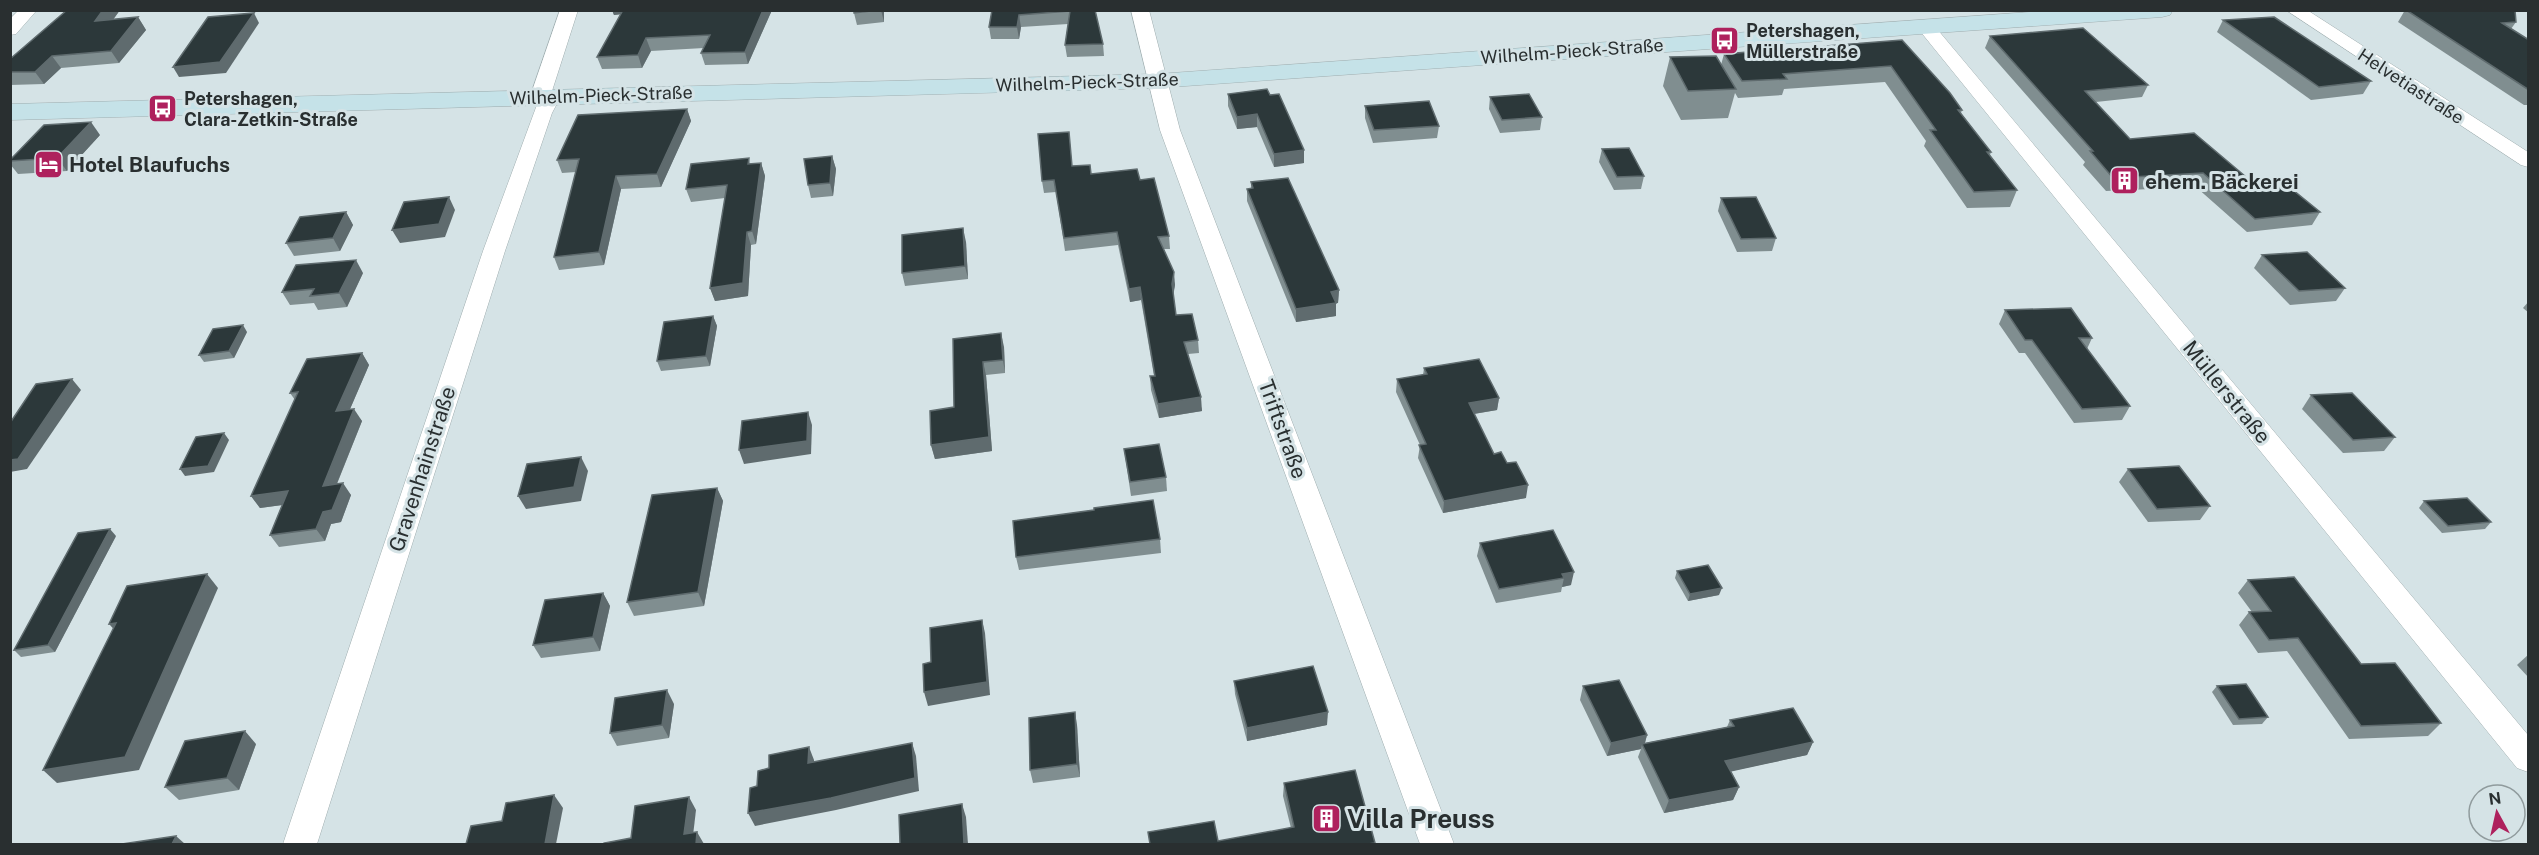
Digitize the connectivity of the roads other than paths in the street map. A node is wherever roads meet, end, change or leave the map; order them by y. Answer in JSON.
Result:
{"nodes":[{"id":1,"x":28,"y":10,"type":"edge"},
{"id":2,"x":569,"y":10,"type":"edge"},
{"id":3,"x":1140,"y":10,"type":"edge"},
{"id":4,"x":2162,"y":10,"type":"edge"},
{"id":5,"x":2294,"y":10,"type":"edge"},
{"id":6,"x":1926,"y":27,"type":"junction"},
{"id":7,"x":10,"y":30,"type":"edge"},
{"id":8,"x":1157,"y":81,"type":"junction"},
{"id":9,"x":545,"y":97,"type":"junction"},
{"id":10,"x":10,"y":112,"type":"edge"},
{"id":11,"x":2529,"y":161,"type":"edge"},
{"id":12,"x":2529,"y":758,"type":"edge"},
{"id":13,"x":300,"y":844,"type":"edge"},
{"id":14,"x":1437,"y":844,"type":"edge"}],
"edges":[{"from":1,"to":7,"type":"street"},
{"from":2,"to":9,"type":"street","name":"Gravenhainstraße"},
{"from":3,"to":8,"type":"street","name":"Triftstraße"},
{"from":4,"to":6,"type":"street","name":"Wilhelm-Pieck-Straße"},
{"from":5,"to":11,"type":"street","name":"Helvetiastraße"},
{"from":6,"to":8,"type":"street","name":"Wilhelm-Pieck-Straße"},
{"from":6,"to":12,"type":"street","name":"Müllerstraße"},
{"from":8,"to":9,"type":"street","name":"Wilhelm-Pieck-Straße"},
{"from":8,"to":14,"type":"street","name":"Triftstraße"},
{"from":9,"to":10,"type":"street","name":"Wilhelm-Pieck-Straße"},
{"from":9,"to":13,"type":"street","name":"Gravenhainstraße"}]}
